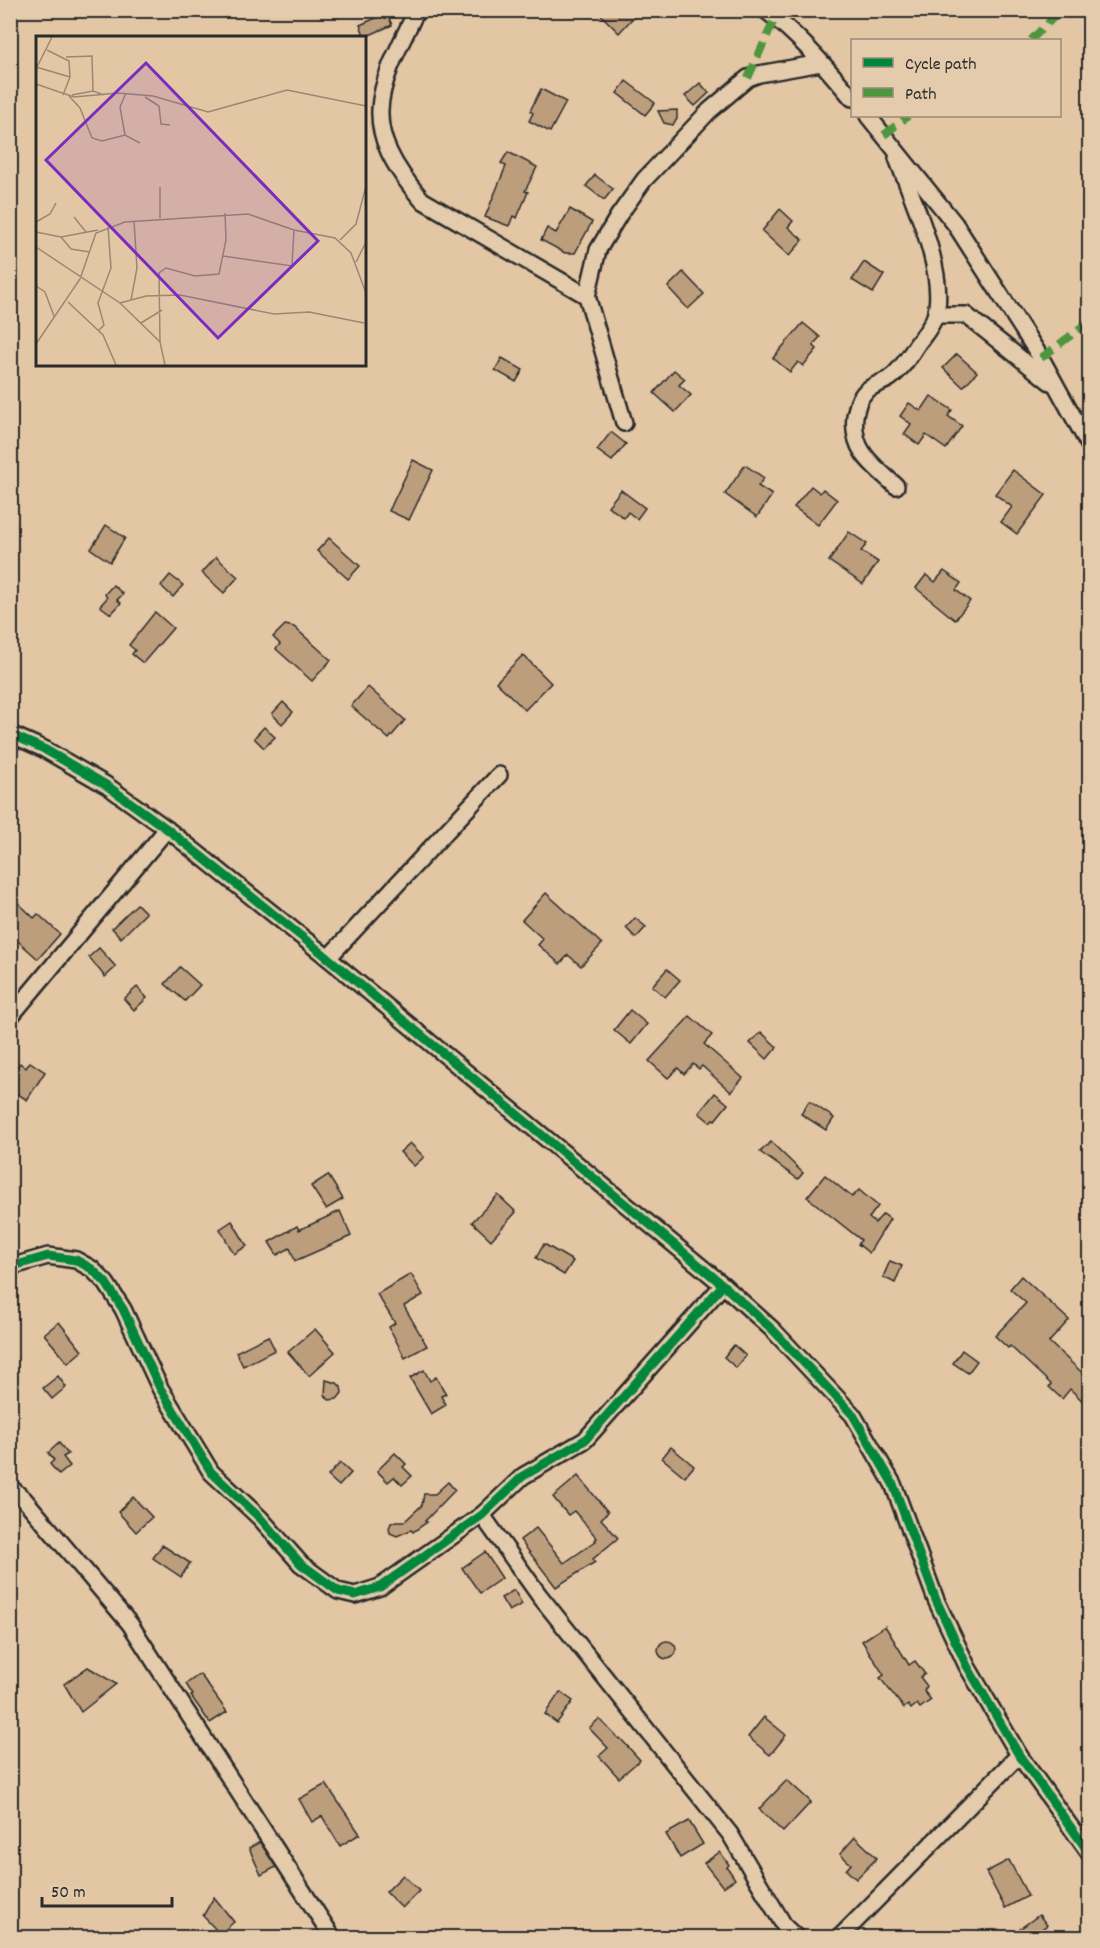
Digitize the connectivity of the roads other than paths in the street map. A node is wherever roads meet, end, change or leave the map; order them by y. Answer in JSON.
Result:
{"nodes":[{"id":1,"x":417,"y":10,"type":"edge"},
{"id":2,"x":765,"y":10,"type":"edge"},
{"id":3,"x":822,"y":63,"type":"junction"},
{"id":4,"x":851,"y":97,"type":"edge"},
{"id":5,"x":869,"y":117,"type":"edge"},
{"id":6,"x":893,"y":147,"type":"junction"},
{"id":7,"x":587,"y":296,"type":"junction"},
{"id":8,"x":936,"y":315,"type":"junction"},
{"id":9,"x":1057,"y":387,"type":"junction"},
{"id":10,"x":624,"y":423,"type":"dead end"},
{"id":11,"x":1089,"y":447,"type":"edge"},
{"id":12,"x":896,"y":486,"type":"dead end"},
{"id":13,"x":10,"y":734,"type":"edge"},
{"id":14,"x":499,"y":775,"type":"dead end"},
{"id":15,"x":167,"y":829,"type":"junction"},
{"id":16,"x":328,"y":958,"type":"junction"},
{"id":17,"x":10,"y":1017,"type":"edge"},
{"id":18,"x":10,"y":1267,"type":"edge"},
{"id":19,"x":723,"y":1285,"type":"junction"},
{"id":20,"x":10,"y":1487,"type":"edge"},
{"id":21,"x":482,"y":1515,"type":"junction"},
{"id":22,"x":1019,"y":1755,"type":"junction"},
{"id":23,"x":1089,"y":1854,"type":"edge"},
{"id":24,"x":333,"y":1938,"type":"edge"},
{"id":25,"x":797,"y":1938,"type":"edge"},
{"id":26,"x":839,"y":1938,"type":"edge"}],
"edges":[{"from":1,"to":7,"type":"street"},
{"from":2,"to":3,"type":"street"},
{"from":3,"to":4,"type":"street"},
{"from":3,"to":7,"type":"street"},
{"from":5,"to":6,"type":"street"},
{"from":6,"to":8,"type":"street"},
{"from":6,"to":9,"type":"street"},
{"from":7,"to":10,"type":"street"},
{"from":8,"to":9,"type":"street"},
{"from":8,"to":12,"type":"street"},
{"from":9,"to":11,"type":"street"},
{"from":13,"to":15,"type":"street"},
{"from":14,"to":16,"type":"street"},
{"from":15,"to":16,"type":"street"},
{"from":15,"to":17,"type":"street"},
{"from":16,"to":19,"type":"street"},
{"from":18,"to":21,"type":"street"},
{"from":19,"to":21,"type":"street"},
{"from":19,"to":22,"type":"street"},
{"from":20,"to":24,"type":"street"},
{"from":21,"to":25,"type":"street"},
{"from":22,"to":23,"type":"street"},
{"from":22,"to":26,"type":"street"}]}
